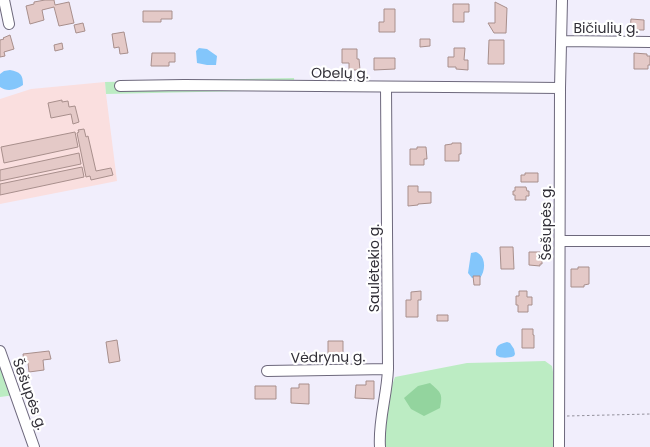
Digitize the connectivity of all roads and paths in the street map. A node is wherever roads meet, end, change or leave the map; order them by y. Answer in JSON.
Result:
{"nodes":[{"id":1,"x":4,"y":0,"type":"edge"},
{"id":2,"x":562,"y":0,"type":"edge"},
{"id":3,"x":9,"y":24,"type":"dead end"},
{"id":4,"x":561,"y":41,"type":"junction"},
{"id":5,"x":650,"y":42,"type":"edge"},
{"id":6,"x":120,"y":86,"type":"dead end"},
{"id":7,"x":386,"y":87,"type":"junction"},
{"id":8,"x":560,"y":88,"type":"junction"},
{"id":9,"x":560,"y":241,"type":"junction"},
{"id":10,"x":650,"y":241,"type":"edge"},
{"id":11,"x":0,"y":351,"type":"edge"},
{"id":12,"x":388,"y":369,"type":"junction"},
{"id":13,"x":267,"y":371,"type":"dead end"},
{"id":14,"x":650,"y":414,"type":"edge"},
{"id":15,"x":559,"y":417,"type":"junction"},
{"id":16,"x":34,"y":447,"type":"edge"},
{"id":17,"x":380,"y":447,"type":"edge"},
{"id":18,"x":558,"y":447,"type":"edge"}],
"edges":[{"from":1,"to":3,"type":"street"},
{"from":2,"to":4,"type":"street","name":"Šešupės g."},
{"from":4,"to":5,"type":"street","name":"Bičiulių g."},
{"from":4,"to":8,"type":"street","name":"Šešupės g."},
{"from":6,"to":7,"type":"street","name":"Obelų g."},
{"from":7,"to":8,"type":"street","name":"Obelų g."},
{"from":7,"to":12,"type":"street","name":"Saulėtekio g."},
{"from":8,"to":9,"type":"street","name":"Šešupės g."},
{"from":9,"to":10,"type":"street"},
{"from":9,"to":15,"type":"street","name":"Šešupės g."},
{"from":11,"to":16,"type":"street","name":"Šešupės g."},
{"from":12,"to":13,"type":"street","name":"Vėdrynų g."},
{"from":12,"to":17,"type":"street","name":"Saulėtekio g."},
{"from":14,"to":15,"type":"path"},
{"from":15,"to":18,"type":"street","name":"Šešupės g."}]}
